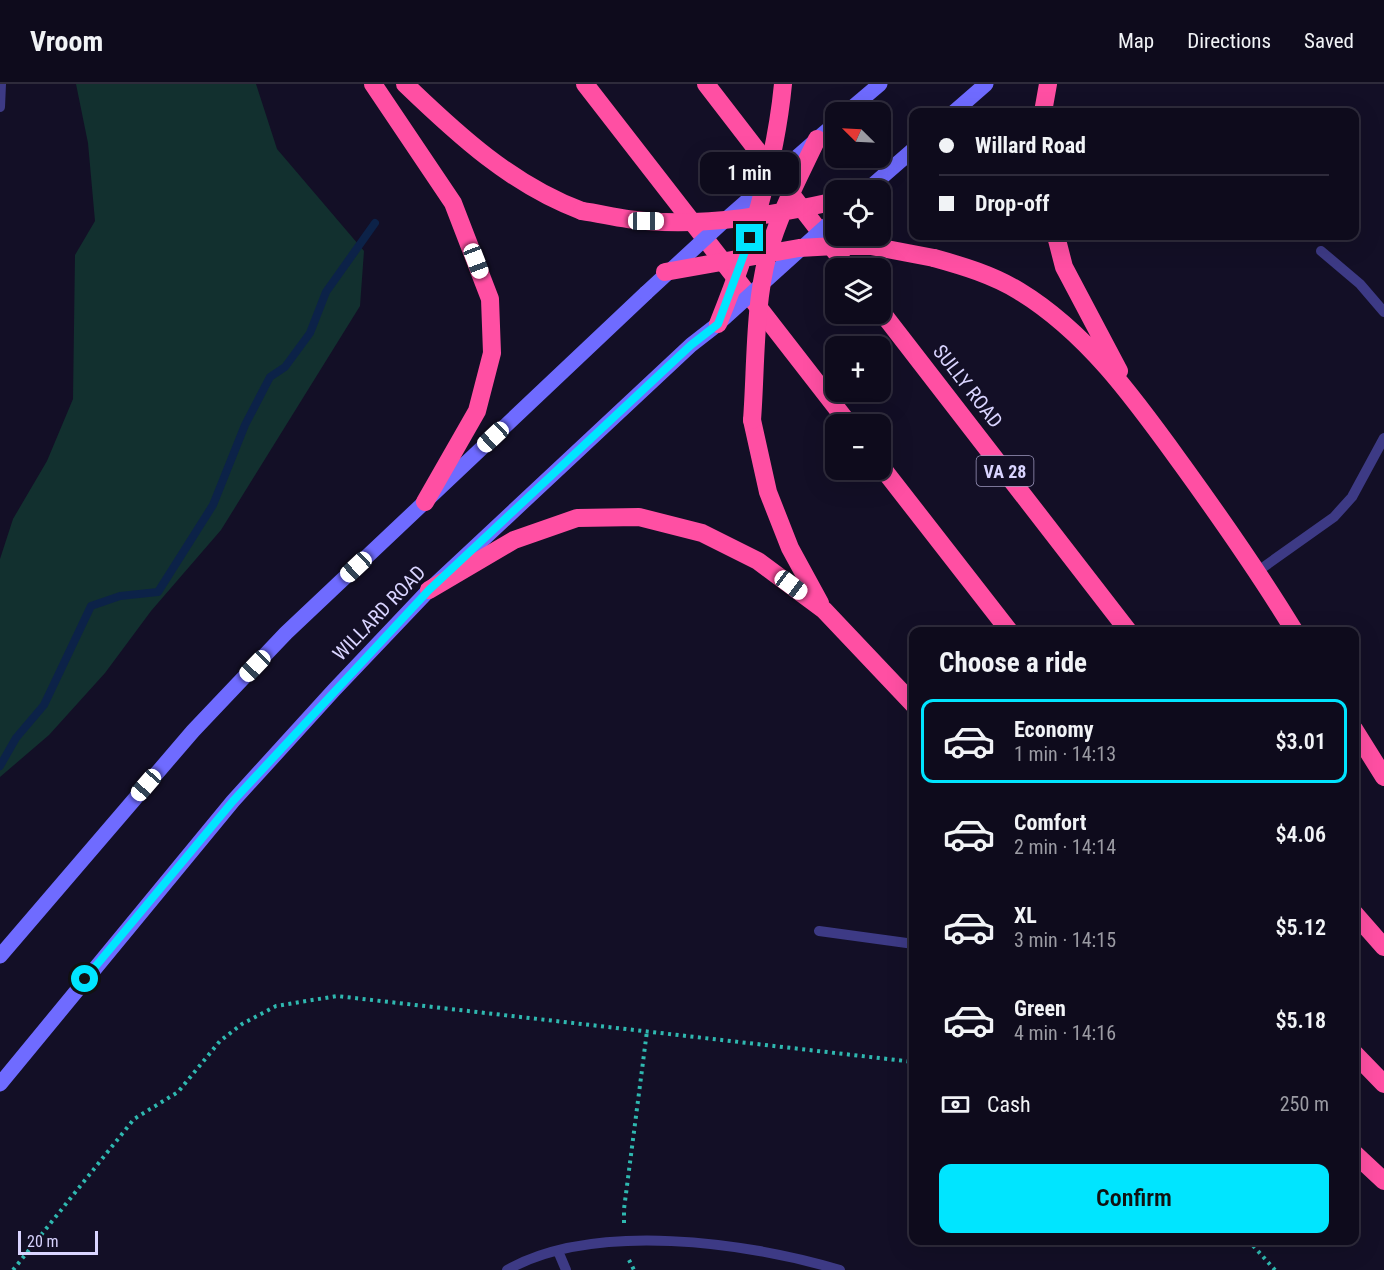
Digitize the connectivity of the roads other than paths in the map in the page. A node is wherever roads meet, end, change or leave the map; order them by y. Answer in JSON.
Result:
{"nodes":[{"id":1,"x":1,"y":84,"type":"edge"},
{"id":2,"x":373,"y":84,"type":"edge"},
{"id":3,"x":405,"y":84,"type":"edge"},
{"id":4,"x":585,"y":84,"type":"edge"},
{"id":5,"x":706,"y":84,"type":"edge"},
{"id":6,"x":783,"y":84,"type":"edge"},
{"id":7,"x":880,"y":84,"type":"edge"},
{"id":8,"x":986,"y":84,"type":"edge"},
{"id":9,"x":1048,"y":84,"type":"edge"},
{"id":10,"x":859,"y":102,"type":"edge"},
{"id":11,"x":0,"y":107,"type":"edge"},
{"id":12,"x":959,"y":108,"type":"edge"},
{"id":13,"x":1044,"y":108,"type":"edge"},
{"id":14,"x":825,"y":132,"type":"edge"},
{"id":15,"x":817,"y":139,"type":"junction"},
{"id":16,"x":909,"y":154,"type":"edge"},
{"id":17,"x":880,"y":180,"type":"edge"},
{"id":18,"x":764,"y":186,"type":"junction"},
{"id":19,"x":825,"y":203,"type":"edge"},
{"id":20,"x":781,"y":213,"type":"junction"},
{"id":21,"x":756,"y":217,"type":"junction"},
{"id":22,"x":724,"y":221,"type":"junction"},
{"id":23,"x":825,"y":227,"type":"edge"},
{"id":24,"x":1057,"y":240,"type":"edge"},
{"id":25,"x":799,"y":248,"type":"junction"},
{"id":26,"x":1321,"y":251,"type":"dead end"},
{"id":27,"x":768,"y":256,"type":"junction"},
{"id":28,"x":744,"y":258,"type":"junction"},
{"id":29,"x":840,"y":258,"type":"edge"},
{"id":30,"x":665,"y":272,"type":"junction"},
{"id":31,"x":762,"y":284,"type":"junction"},
{"id":32,"x":1384,"y":312,"type":"edge"},
{"id":33,"x":718,"y":324,"type":"junction"},
{"id":34,"x":891,"y":324,"type":"edge"},
{"id":35,"x":1129,"y":392,"type":"junction"},
{"id":36,"x":841,"y":414,"type":"edge"},
{"id":37,"x":1384,"y":438,"type":"edge"},
{"id":38,"x":891,"y":479,"type":"edge"},
{"id":39,"x":425,"y":502,"type":"junction"},
{"id":40,"x":1258,"y":571,"type":"junction"},
{"id":41,"x":429,"y":590,"type":"junction"},
{"id":42,"x":824,"y":610,"type":"junction"},
{"id":43,"x":1006,"y":627,"type":"edge"},
{"id":44,"x":1125,"y":627,"type":"edge"},
{"id":45,"x":1292,"y":627,"type":"edge"},
{"id":46,"x":909,"y":700,"type":"edge"},
{"id":47,"x":1359,"y":737,"type":"edge"},
{"id":48,"x":1384,"y":777,"type":"edge"},
{"id":49,"x":1359,"y":919,"type":"edge"},
{"id":50,"x":819,"y":931,"type":"dead end"},
{"id":51,"x":909,"y":943,"type":"edge"},
{"id":52,"x":1384,"y":947,"type":"edge"},
{"id":53,"x":0,"y":956,"type":"edge"},
{"id":54,"x":1359,"y":1058,"type":"edge"},
{"id":55,"x":0,"y":1084,"type":"edge"},
{"id":56,"x":1384,"y":1084,"type":"edge"},
{"id":57,"x":1359,"y":1158,"type":"edge"},
{"id":58,"x":1384,"y":1181,"type":"edge"},
{"id":59,"x":558,"y":1251,"type":"junction"},
{"id":60,"x":507,"y":1270,"type":"edge"},
{"id":61,"x":566,"y":1270,"type":"edge"},
{"id":62,"x":840,"y":1270,"type":"edge"}],
"edges":[{"from":1,"to":11,"type":"lane"},
{"from":2,"to":39,"type":"highway"},
{"from":3,"to":22,"type":"highway","bridge":true},
{"from":4,"to":36,"type":"highway"},
{"from":5,"to":29,"type":"highway"},
{"from":6,"to":18,"type":"highway","bridge":true},
{"from":7,"to":10,"type":"main road"},
{"from":8,"to":12,"type":"main road"},
{"from":9,"to":13,"type":"highway"},
{"from":14,"to":15,"type":"main road"},
{"from":15,"to":18,"type":"main road","bridge":true},
{"from":15,"to":20,"type":"highway","bridge":true},
{"from":16,"to":17,"type":"main road"},
{"from":18,"to":21,"type":"highway","bridge":true},
{"from":18,"to":22,"type":"main road","bridge":true},
{"from":19,"to":20,"type":"highway","bridge":true},
{"from":20,"to":21,"type":"highway","bridge":true},
{"from":20,"to":27,"type":"highway","bridge":true},
{"from":21,"to":22,"type":"highway","bridge":true},
{"from":21,"to":28,"type":"highway","bridge":true},
{"from":22,"to":30,"type":"main road","bridge":true},
{"from":23,"to":25,"type":"main road","name":"WILLARD ROAD","bridge":true},
{"from":24,"to":35,"type":"highway"},
{"from":25,"to":27,"type":"highway","bridge":true},
{"from":25,"to":31,"type":"main road","name":"WILLARD ROAD","bridge":true},
{"from":25,"to":35,"type":"highway","bridge":true},
{"from":26,"to":32,"type":"lane"},
{"from":27,"to":28,"type":"highway","bridge":true},
{"from":27,"to":31,"type":"highway","bridge":true},
{"from":28,"to":30,"type":"highway","bridge":true},
{"from":28,"to":33,"type":"highway","bridge":true},
{"from":30,"to":39,"type":"main road","bridge":true},
{"from":31,"to":33,"type":"main road","name":"WILLARD ROAD","bridge":true},
{"from":31,"to":42,"type":"highway","bridge":true},
{"from":33,"to":41,"type":"main road","name":"WILLARD ROAD"},
{"from":34,"to":44,"type":"highway","name":"SULLY ROAD","number":"VA 28"},
{"from":35,"to":40,"type":"highway"},
{"from":37,"to":40,"type":"lane"},
{"from":38,"to":43,"type":"highway"},
{"from":39,"to":53,"type":"main road"},
{"from":40,"to":45,"type":"highway"},
{"from":41,"to":42,"type":"highway"},
{"from":41,"to":55,"type":"main road","name":"WILLARD ROAD"},
{"from":42,"to":46,"type":"highway"},
{"from":47,"to":48,"type":"highway"},
{"from":49,"to":52,"type":"highway"},
{"from":50,"to":51,"type":"lane"},
{"from":54,"to":56,"type":"highway"},
{"from":57,"to":58,"type":"highway"},
{"from":59,"to":60,"type":"lane"},
{"from":59,"to":61,"type":"lane"},
{"from":59,"to":62,"type":"lane"}]}
